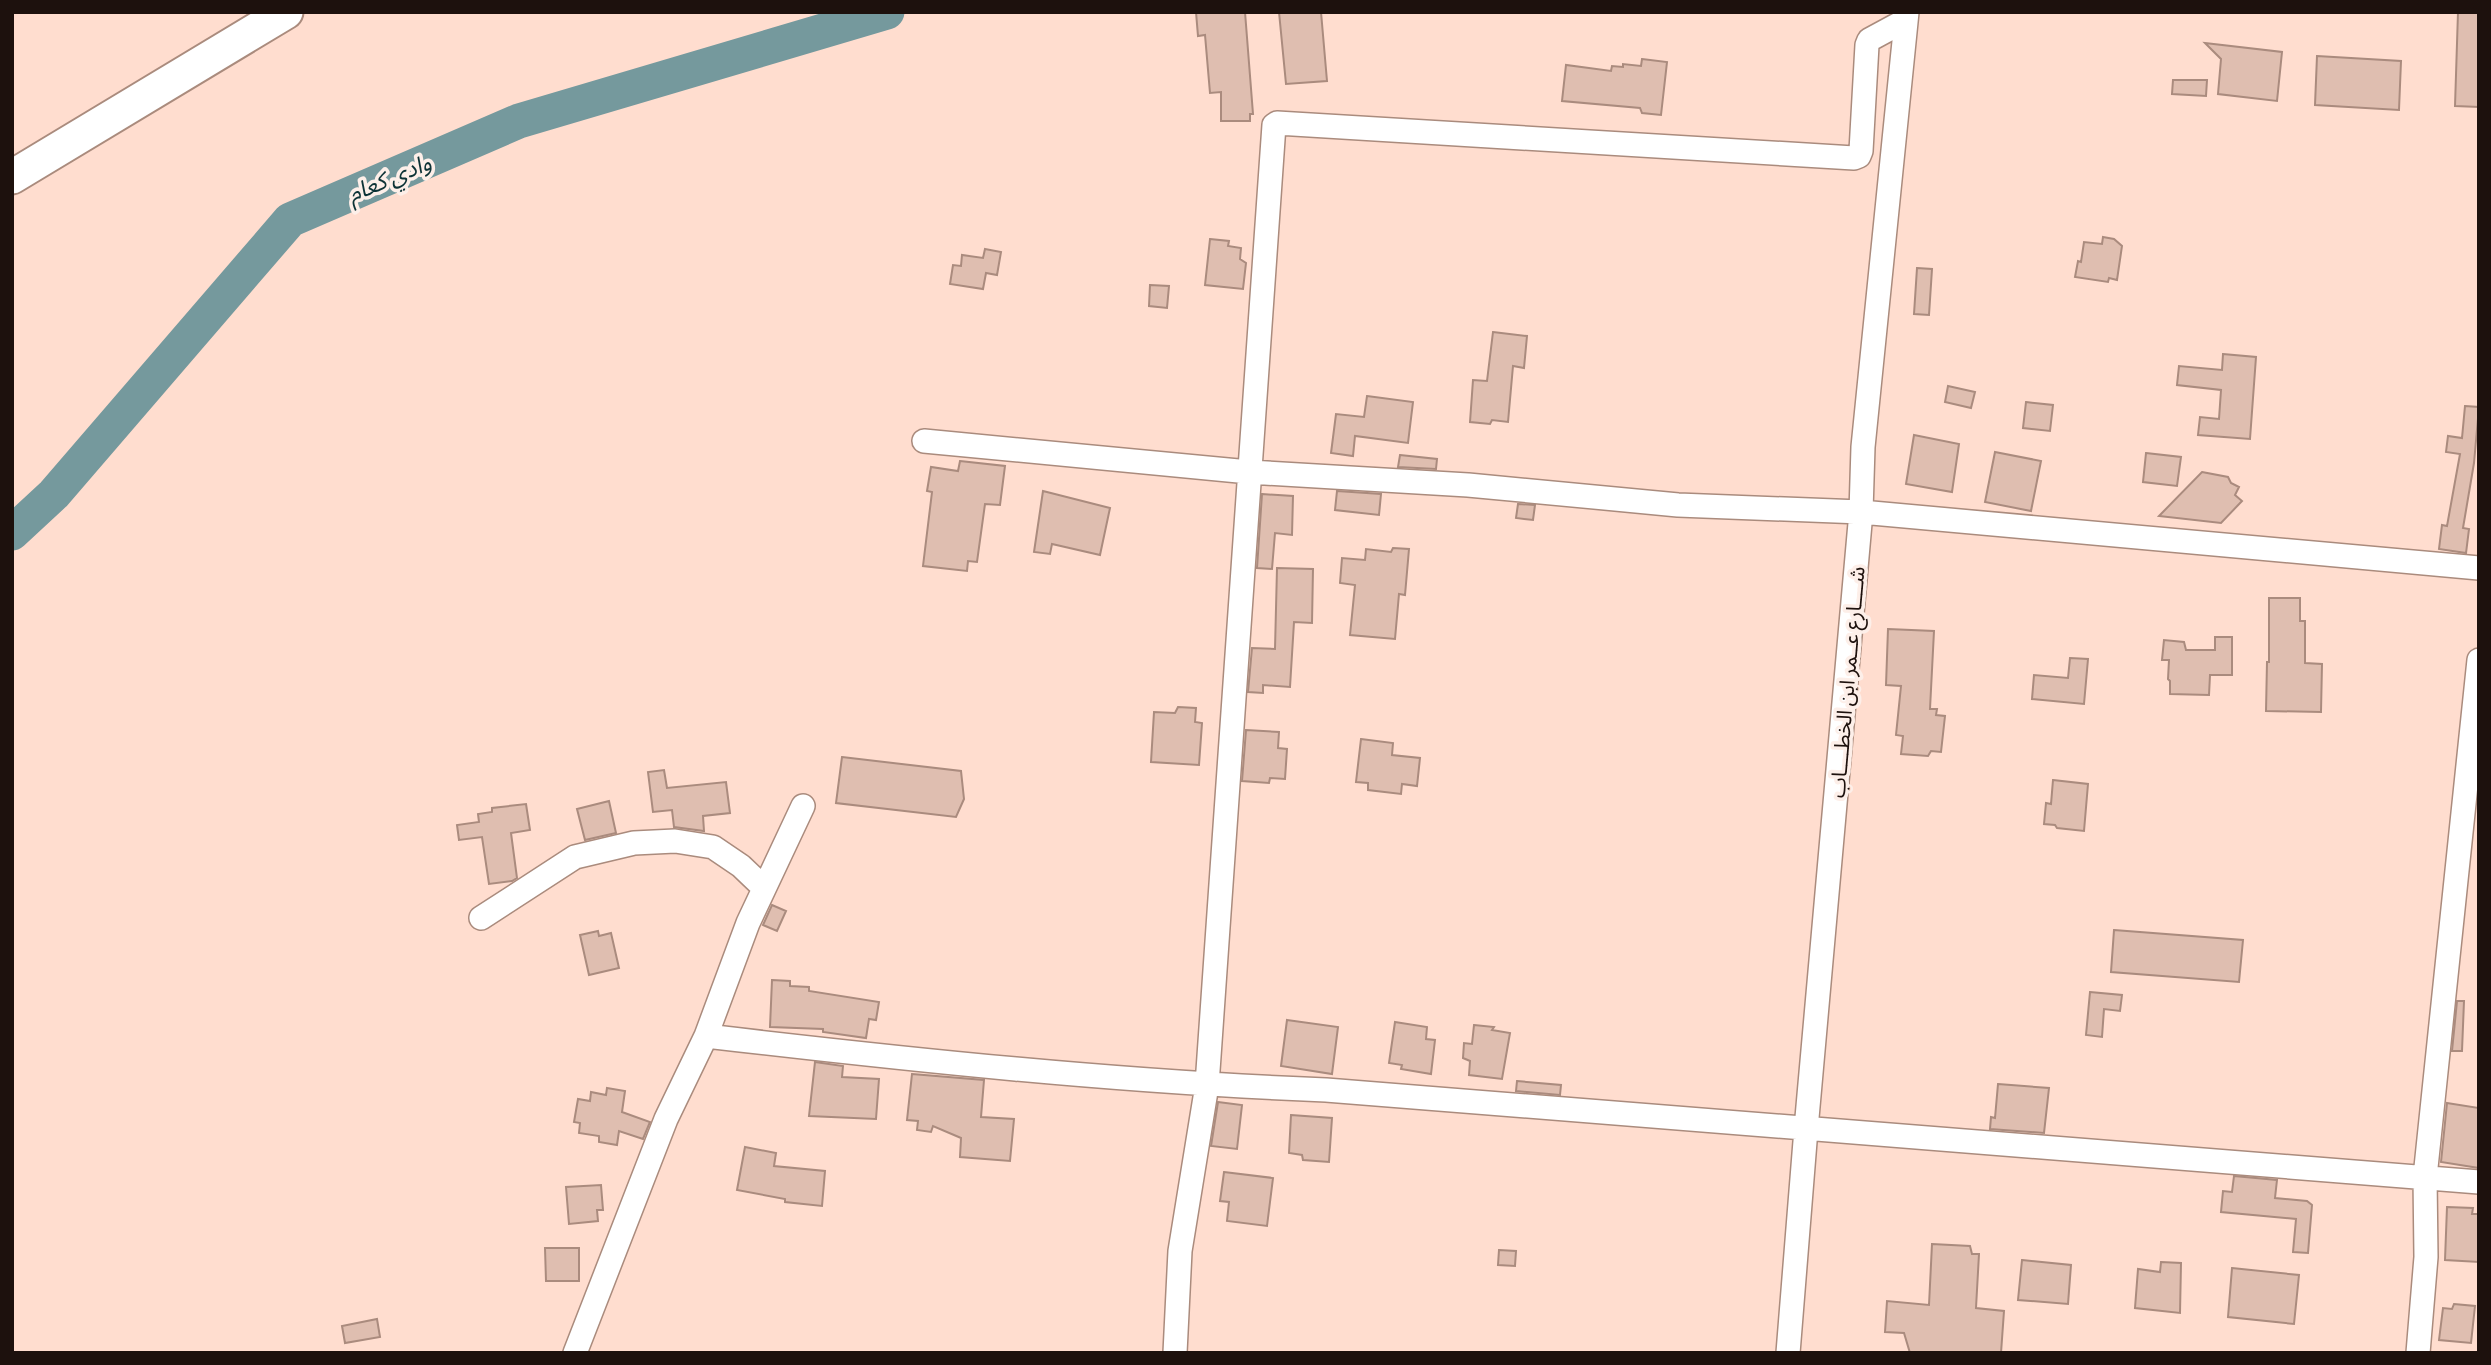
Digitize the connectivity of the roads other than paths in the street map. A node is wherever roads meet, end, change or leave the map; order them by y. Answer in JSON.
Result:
{"nodes":[{"id":1,"x":286,"y":12,"type":"edge"},
{"id":2,"x":1906,"y":16,"type":"edge"},
{"id":3,"x":12,"y":177,"type":"edge"},
{"id":4,"x":925,"y":441,"type":"dead end"},
{"id":5,"x":1249,"y":472,"type":"junction"},
{"id":6,"x":1861,"y":512,"type":"junction"},
{"id":7,"x":2479,"y":568,"type":"edge"},
{"id":8,"x":2479,"y":660,"type":"edge"},
{"id":9,"x":803,"y":806,"type":"dead end"},
{"id":10,"x":764,"y":888,"type":"junction"},
{"id":11,"x":481,"y":918,"type":"dead end"},
{"id":12,"x":706,"y":1036,"type":"junction"},
{"id":13,"x":1207,"y":1085,"type":"junction"},
{"id":14,"x":1806,"y":1129,"type":"junction"},
{"id":15,"x":2425,"y":1177,"type":"junction"},
{"id":16,"x":2479,"y":1182,"type":"edge"},
{"id":17,"x":575,"y":1353,"type":"edge"},
{"id":18,"x":1175,"y":1353,"type":"edge"},
{"id":19,"x":1788,"y":1353,"type":"edge"},
{"id":20,"x":2418,"y":1353,"type":"edge"}],
"edges":[{"from":1,"to":3,"type":"street"},
{"from":2,"to":5,"type":"street"},
{"from":2,"to":6,"type":"street","name":"شــــارع عــمر ابن الخطــــاب"},
{"from":4,"to":5,"type":"street"},
{"from":5,"to":6,"type":"street"},
{"from":5,"to":13,"type":"street"},
{"from":6,"to":7,"type":"street"},
{"from":6,"to":14,"type":"street","name":"شــــارع عــمر ابن الخطــــاب"},
{"from":8,"to":15,"type":"street"},
{"from":9,"to":10,"type":"street"},
{"from":10,"to":11,"type":"street"},
{"from":10,"to":12,"type":"street"},
{"from":12,"to":13,"type":"street"},
{"from":12,"to":17,"type":"street"},
{"from":13,"to":14,"type":"street"},
{"from":13,"to":18,"type":"street"},
{"from":14,"to":15,"type":"street"},
{"from":14,"to":19,"type":"street","name":"شــــارع عــمر ابن الخطــــاب"},
{"from":15,"to":16,"type":"street"},
{"from":15,"to":20,"type":"street"}]}
